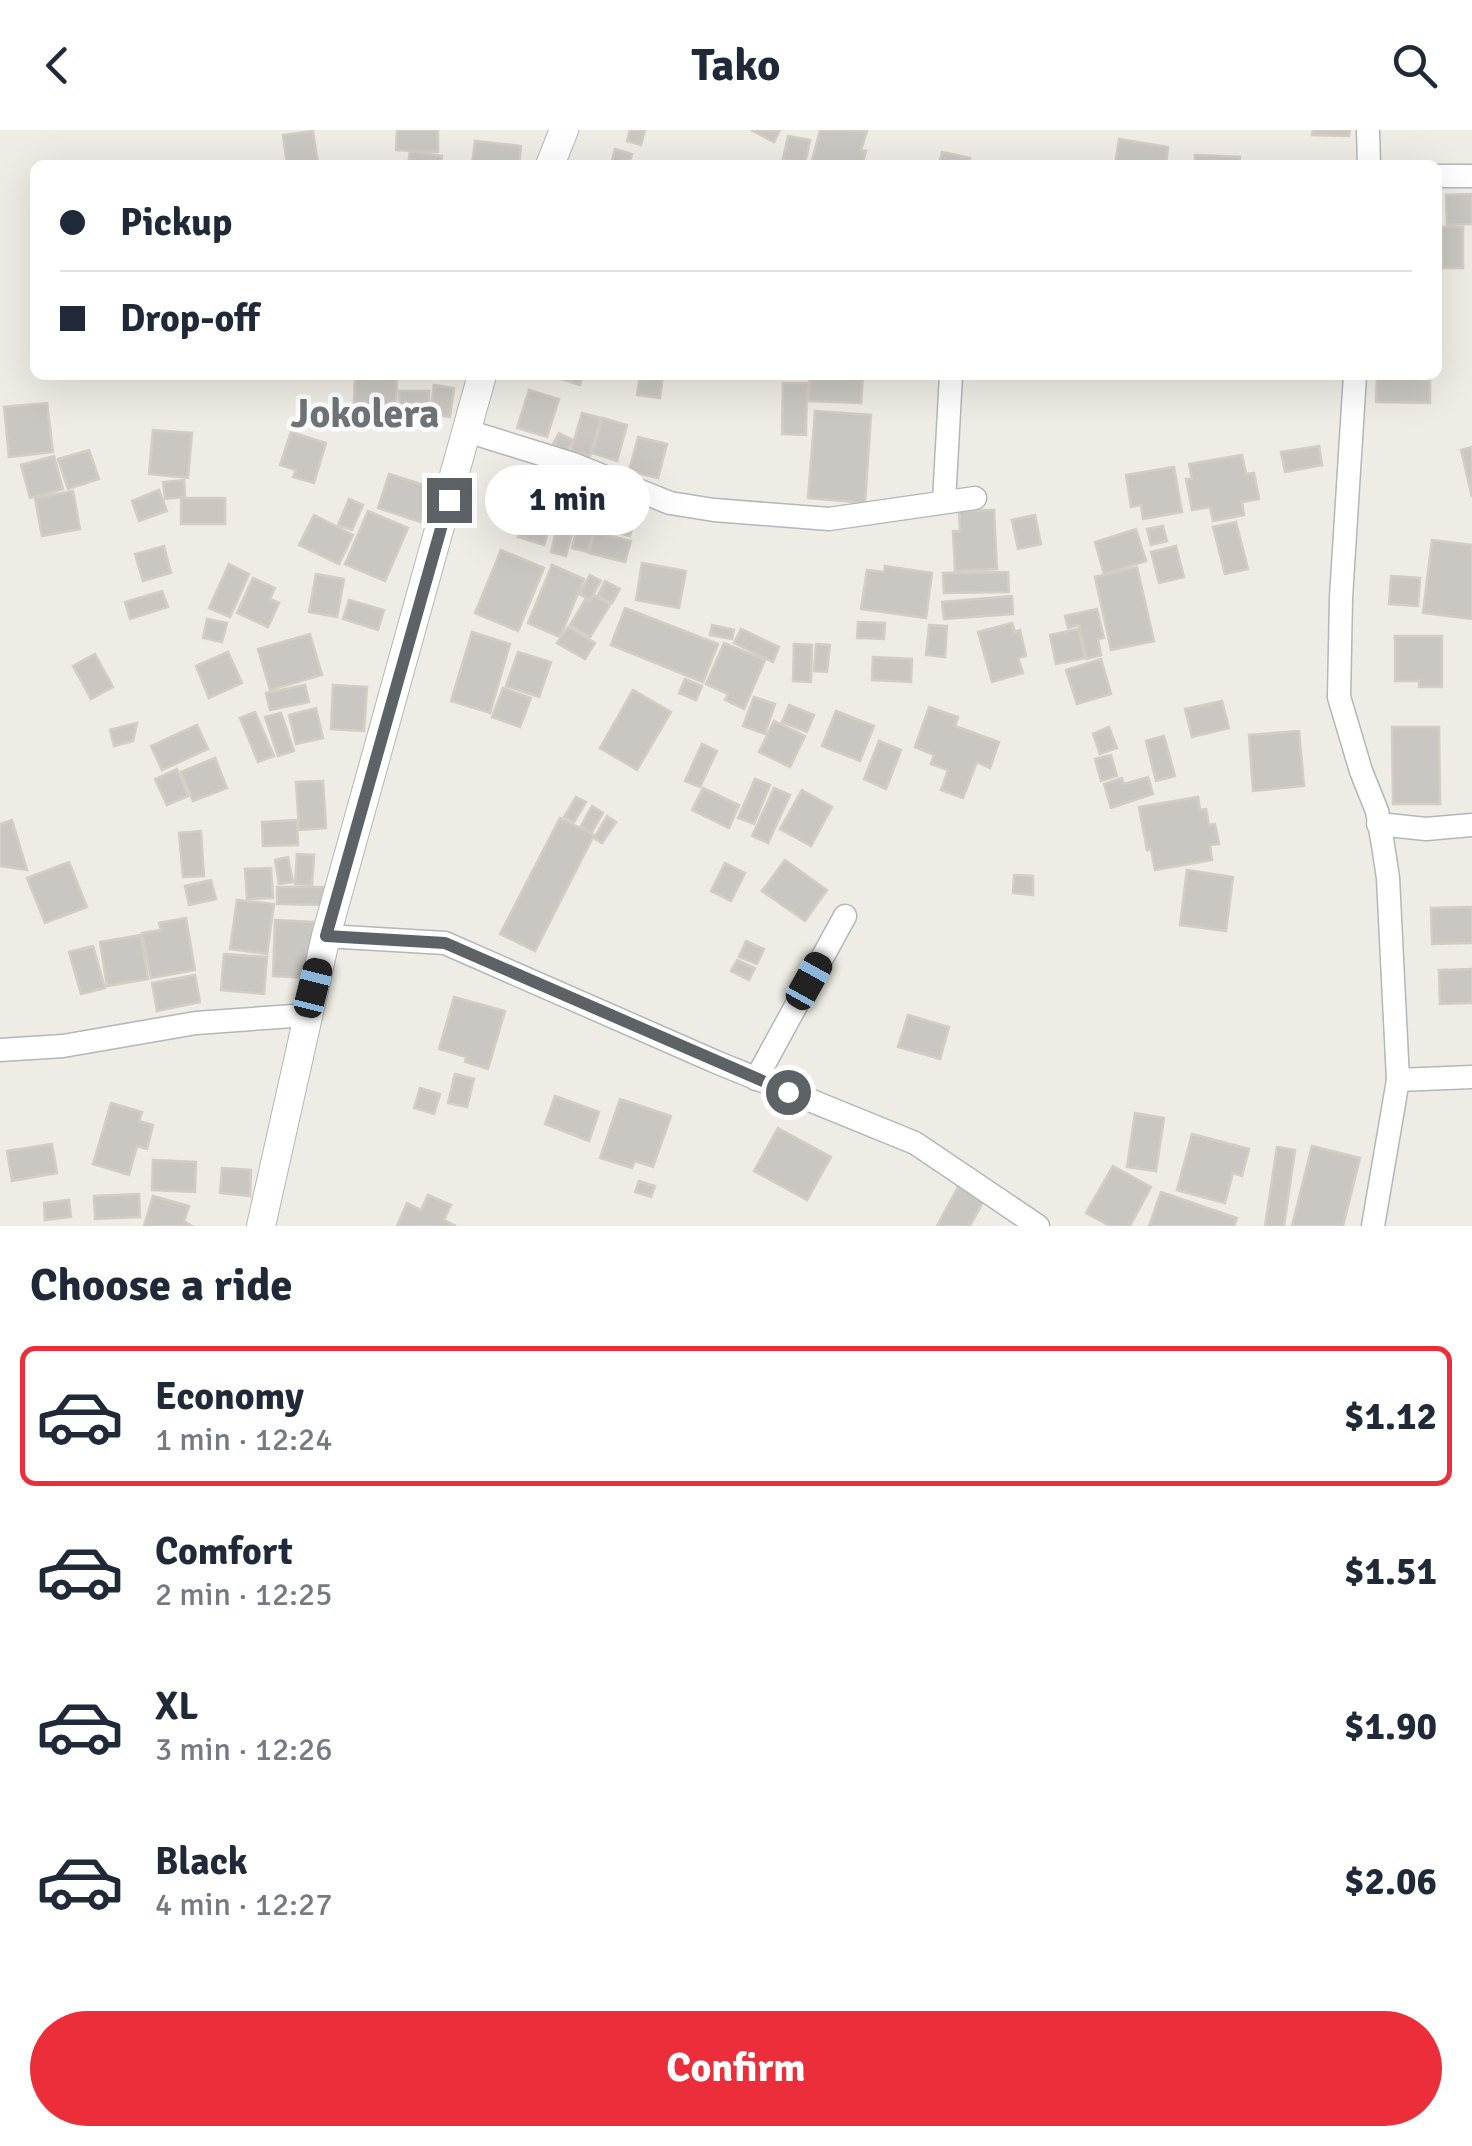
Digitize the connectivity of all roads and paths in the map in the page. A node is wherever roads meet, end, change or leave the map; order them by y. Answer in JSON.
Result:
{"nodes":[{"id":1,"x":564,"y":130,"type":"edge"},
{"id":2,"x":1368,"y":130,"type":"edge"},
{"id":3,"x":552,"y":160,"type":"edge"},
{"id":4,"x":1368,"y":160,"type":"edge"},
{"id":5,"x":1442,"y":176,"type":"edge"},
{"id":6,"x":1472,"y":176,"type":"edge"},
{"id":7,"x":481,"y":380,"type":"edge"},
{"id":8,"x":952,"y":380,"type":"edge"},
{"id":9,"x":1356,"y":380,"type":"edge"},
{"id":10,"x":468,"y":431,"type":"junction"},
{"id":11,"x":975,"y":498,"type":"dead end"},
{"id":12,"x":944,"y":502,"type":"junction"},
{"id":13,"x":1378,"y":824,"type":"junction"},
{"id":14,"x":1472,"y":825,"type":"edge"},
{"id":15,"x":845,"y":916,"type":"dead end"},
{"id":16,"x":326,"y":936,"type":"junction"},
{"id":17,"x":306,"y":1014,"type":"junction"},
{"id":18,"x":0,"y":1050,"type":"edge"},
{"id":19,"x":1472,"y":1077,"type":"edge"},
{"id":20,"x":756,"y":1078,"type":"junction"},
{"id":21,"x":1398,"y":1080,"type":"junction"},
{"id":22,"x":262,"y":1226,"type":"edge"},
{"id":23,"x":1038,"y":1226,"type":"edge"},
{"id":24,"x":1374,"y":1226,"type":"edge"}],
"edges":[{"from":1,"to":3,"type":"street"},
{"from":2,"to":4,"type":"street"},
{"from":5,"to":6,"type":"street"},
{"from":7,"to":10,"type":"street"},
{"from":8,"to":12,"type":"street"},
{"from":9,"to":13,"type":"street"},
{"from":10,"to":12,"type":"street"},
{"from":10,"to":16,"type":"street"},
{"from":11,"to":12,"type":"street"},
{"from":13,"to":14,"type":"street"},
{"from":13,"to":21,"type":"street"},
{"from":15,"to":20,"type":"street"},
{"from":16,"to":17,"type":"street"},
{"from":16,"to":20,"type":"street"},
{"from":17,"to":18,"type":"street"},
{"from":17,"to":22,"type":"street"},
{"from":19,"to":21,"type":"street"},
{"from":20,"to":23,"type":"street"},
{"from":21,"to":24,"type":"street"}]}
